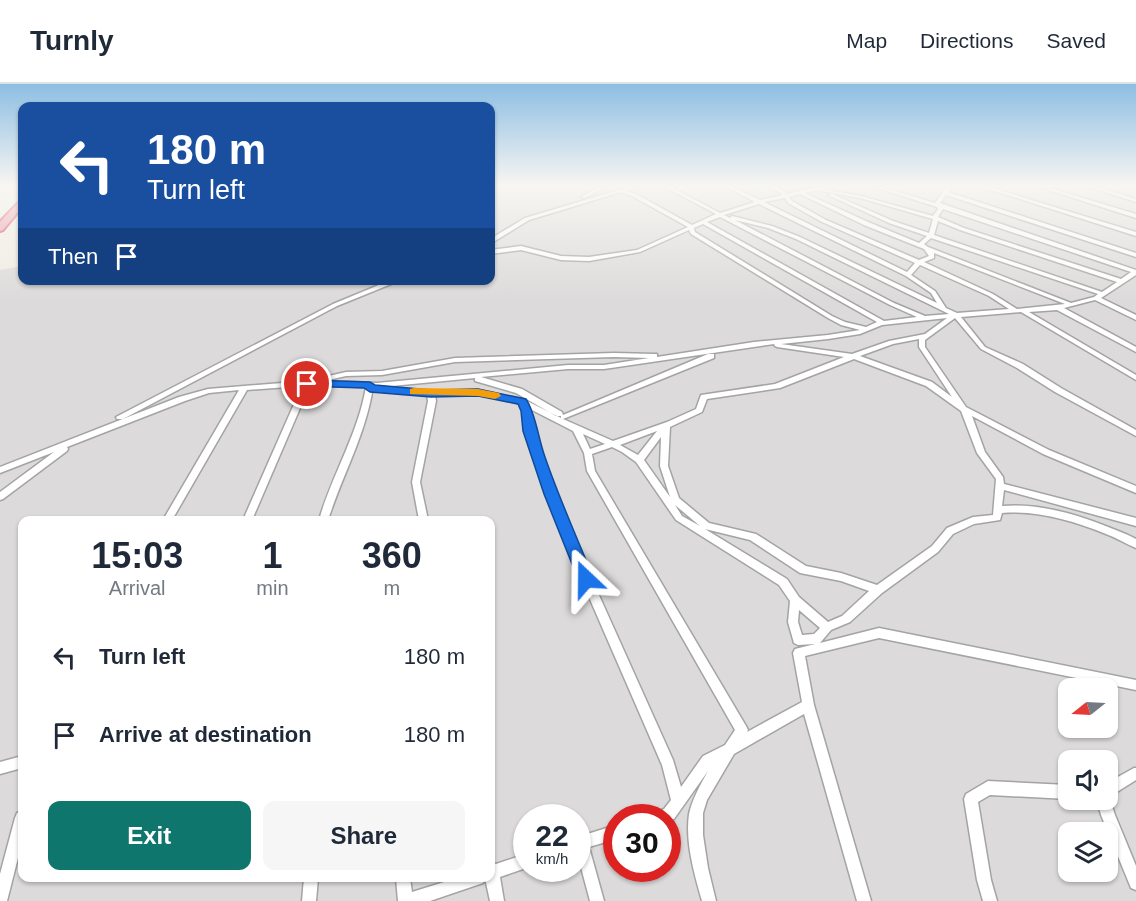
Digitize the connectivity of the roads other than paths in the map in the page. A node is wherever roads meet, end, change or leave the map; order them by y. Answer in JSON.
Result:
{"nodes":[{"id":1,"x":519,"y":224,"type":"edge"},
{"id":2,"x":685,"y":224,"type":"edge"},
{"id":3,"x":697,"y":224,"type":"edge"},
{"id":4,"x":707,"y":224,"type":"edge"},
{"id":5,"x":738,"y":224,"type":"edge"},
{"id":6,"x":758,"y":224,"type":"edge"},
{"id":7,"x":805,"y":224,"type":"edge"},
{"id":8,"x":831,"y":224,"type":"edge"},
{"id":9,"x":867,"y":224,"type":"edge"},
{"id":10,"x":898,"y":224,"type":"edge"},
{"id":11,"x":934,"y":224,"type":"edge"},
{"id":12,"x":952,"y":224,"type":"edge"},
{"id":13,"x":994,"y":224,"type":"edge"},
{"id":14,"x":1041,"y":224,"type":"edge"},
{"id":15,"x":1104,"y":224,"type":"edge"},
{"id":16,"x":690,"y":227,"type":"junction"},
{"id":17,"x":1136,"y":234,"type":"edge"},
{"id":18,"x":931,"y":235,"type":"junction"},
{"id":19,"x":495,"y":239,"type":"edge"},
{"id":20,"x":925,"y":248,"type":"junction"},
{"id":21,"x":495,"y":251,"type":"edge"},
{"id":22,"x":1136,"y":255,"type":"edge"},
{"id":23,"x":919,"y":262,"type":"junction"},
{"id":24,"x":1136,"y":272,"type":"edge"},
{"id":25,"x":908,"y":275,"type":"junction"},
{"id":26,"x":1123,"y":279,"type":"junction"},
{"id":27,"x":1136,"y":282,"type":"edge"},
{"id":28,"x":385,"y":285,"type":"edge"},
{"id":29,"x":1100,"y":296,"type":"junction"},
{"id":30,"x":1072,"y":305,"type":"junction"},
{"id":31,"x":1058,"y":308,"type":"junction"},
{"id":32,"x":944,"y":309,"type":"junction"},
{"id":33,"x":1018,"y":310,"type":"junction"},
{"id":34,"x":956,"y":315,"type":"junction"},
{"id":35,"x":924,"y":318,"type":"junction"},
{"id":36,"x":1136,"y":318,"type":"edge"},
{"id":37,"x":883,"y":323,"type":"junction"},
{"id":38,"x":866,"y":329,"type":"junction"},
{"id":39,"x":927,"y":336,"type":"junction"},
{"id":40,"x":765,"y":343,"type":"junction"},
{"id":41,"x":728,"y":349,"type":"junction"},
{"id":42,"x":1136,"y":350,"type":"edge"},
{"id":43,"x":662,"y":357,"type":"junction"},
{"id":44,"x":676,"y":357,"type":"junction"},
{"id":45,"x":855,"y":357,"type":"junction"},
{"id":46,"x":465,"y":377,"type":"junction"},
{"id":47,"x":1136,"y":378,"type":"edge"},
{"id":48,"x":307,"y":384,"type":"junction"},
{"id":49,"x":370,"y":387,"type":"junction"},
{"id":50,"x":241,"y":388,"type":"junction"},
{"id":51,"x":431,"y":393,"type":"junction"},
{"id":52,"x":522,"y":402,"type":"junction"},
{"id":53,"x":960,"y":406,"type":"junction"},
{"id":54,"x":564,"y":417,"type":"junction"},
{"id":55,"x":666,"y":426,"type":"junction"},
{"id":56,"x":576,"y":429,"type":"junction"},
{"id":57,"x":1136,"y":433,"type":"edge"},
{"id":58,"x":76,"y":440,"type":"junction"},
{"id":59,"x":612,"y":445,"type":"junction"},
{"id":60,"x":588,"y":453,"type":"junction"},
{"id":61,"x":639,"y":460,"type":"junction"},
{"id":62,"x":0,"y":470,"type":"edge"},
{"id":63,"x":1000,"y":486,"type":"junction"},
{"id":64,"x":1136,"y":490,"type":"edge"},
{"id":65,"x":0,"y":496,"type":"edge"},
{"id":66,"x":997,"y":510,"type":"junction"},
{"id":67,"x":170,"y":516,"type":"edge"},
{"id":68,"x":250,"y":516,"type":"edge"},
{"id":69,"x":325,"y":516,"type":"edge"},
{"id":70,"x":423,"y":516,"type":"edge"},
{"id":71,"x":1136,"y":522,"type":"edge"},
{"id":72,"x":1136,"y":544,"type":"edge"},
{"id":73,"x":878,"y":590,"type":"junction"},
{"id":74,"x":795,"y":600,"type":"junction"},
{"id":75,"x":827,"y":627,"type":"junction"},
{"id":76,"x":1136,"y":685,"type":"edge"},
{"id":77,"x":808,"y":705,"type":"junction"},
{"id":78,"x":727,"y":750,"type":"junction"},
{"id":79,"x":18,"y":763,"type":"edge"},
{"id":80,"x":0,"y":768,"type":"edge"},
{"id":81,"x":1134,"y":774,"type":"dead end"},
{"id":82,"x":1118,"y":784,"type":"edge"},
{"id":83,"x":1058,"y":792,"type":"edge"},
{"id":84,"x":678,"y":802,"type":"joint"},
{"id":85,"x":1107,"y":810,"type":"edge"},
{"id":86,"x":18,"y":833,"type":"edge"},
{"id":87,"x":513,"y":865,"type":"edge"},
{"id":88,"x":495,"y":871,"type":"edge"},
{"id":89,"x":311,"y":882,"type":"edge"},
{"id":90,"x":404,"y":882,"type":"edge"},
{"id":91,"x":462,"y":882,"type":"edge"},
{"id":92,"x":491,"y":882,"type":"edge"},
{"id":93,"x":591,"y":882,"type":"edge"},
{"id":94,"x":1136,"y":883,"type":"edge"},
{"id":95,"x":0,"y":901,"type":"edge"},
{"id":96,"x":309,"y":901,"type":"edge"},
{"id":97,"x":406,"y":901,"type":"edge"},
{"id":98,"x":497,"y":901,"type":"edge"},
{"id":99,"x":597,"y":901,"type":"edge"},
{"id":100,"x":709,"y":901,"type":"edge"},
{"id":101,"x":864,"y":901,"type":"edge"},
{"id":102,"x":990,"y":901,"type":"edge"}],
"edges":[{"from":1,"to":19,"type":"street"},
{"from":2,"to":16,"type":"street"},
{"from":3,"to":16,"type":"street"},
{"from":4,"to":37,"type":"street"},
{"from":5,"to":35,"type":"street"},
{"from":6,"to":32,"type":"street"},
{"from":7,"to":25,"type":"street"},
{"from":8,"to":23,"type":"street"},
{"from":9,"to":20,"type":"street"},
{"from":10,"to":18,"type":"street"},
{"from":11,"to":18,"type":"street"},
{"from":12,"to":26,"type":"street"},
{"from":13,"to":24,"type":"street"},
{"from":14,"to":22,"type":"street"},
{"from":15,"to":17,"type":"street"},
{"from":16,"to":21,"type":"street"},
{"from":16,"to":38,"type":"street"},
{"from":18,"to":20,"type":"street"},
{"from":18,"to":29,"type":"street"},
{"from":20,"to":23,"type":"street"},
{"from":20,"to":30,"type":"street"},
{"from":23,"to":25,"type":"street"},
{"from":23,"to":33,"type":"street"},
{"from":24,"to":26,"type":"street"},
{"from":25,"to":32,"type":"street"},
{"from":26,"to":27,"type":"street"},
{"from":26,"to":29,"type":"street"},
{"from":28,"to":58,"type":"street"},
{"from":29,"to":30,"type":"street"},
{"from":29,"to":36,"type":"street"},
{"from":30,"to":31,"type":"street"},
{"from":31,"to":33,"type":"street"},
{"from":31,"to":42,"type":"street"},
{"from":32,"to":34,"type":"street"},
{"from":33,"to":34,"type":"street"},
{"from":33,"to":47,"type":"street"},
{"from":34,"to":35,"type":"street"},
{"from":34,"to":39,"type":"street"},
{"from":34,"to":57,"type":"street"},
{"from":35,"to":37,"type":"street"},
{"from":37,"to":38,"type":"street"},
{"from":38,"to":40,"type":"street"},
{"from":39,"to":45,"type":"street"},
{"from":39,"to":53,"type":"street"},
{"from":40,"to":41,"type":"street"},
{"from":40,"to":45,"type":"street"},
{"from":41,"to":44,"type":"street"},
{"from":41,"to":54,"type":"street"},
{"from":43,"to":44,"type":"street"},
{"from":43,"to":48,"type":"street"},
{"from":43,"to":48,"type":"street"},
{"from":44,"to":46,"type":"street"},
{"from":45,"to":53,"type":"street"},
{"from":45,"to":55,"type":"street"},
{"from":46,"to":49,"type":"street"},
{"from":46,"to":54,"type":"street"},
{"from":48,"to":49,"type":"street"},
{"from":48,"to":50,"type":"street"},
{"from":48,"to":68,"type":"street"},
{"from":49,"to":51,"type":"street"},
{"from":49,"to":69,"type":"street"},
{"from":50,"to":58,"type":"street"},
{"from":50,"to":67,"type":"street"},
{"from":51,"to":52,"type":"street"},
{"from":51,"to":70,"type":"street"},
{"from":52,"to":56,"type":"street"},
{"from":52,"to":84,"type":"street"},
{"from":53,"to":63,"type":"street"},
{"from":53,"to":64,"type":"street"},
{"from":54,"to":56,"type":"street"},
{"from":55,"to":59,"type":"street"},
{"from":55,"to":61,"type":"street"},
{"from":55,"to":73,"type":"street"},
{"from":56,"to":59,"type":"street"},
{"from":56,"to":60,"type":"street"},
{"from":58,"to":62,"type":"street"},
{"from":58,"to":65,"type":"street"},
{"from":59,"to":60,"type":"street"},
{"from":59,"to":61,"type":"street"},
{"from":60,"to":78,"type":"street"},
{"from":61,"to":74,"type":"street"},
{"from":63,"to":66,"type":"street"},
{"from":63,"to":71,"type":"street"},
{"from":66,"to":72,"type":"street"},
{"from":66,"to":73,"type":"street"},
{"from":73,"to":75,"type":"street"},
{"from":74,"to":75,"type":"street"},
{"from":74,"to":75,"type":"street"},
{"from":76,"to":77,"type":"street"},
{"from":77,"to":78,"type":"street"},
{"from":77,"to":101,"type":"street"},
{"from":78,"to":84,"type":"street"},
{"from":78,"to":100,"type":"street"},
{"from":79,"to":80,"type":"street"},
{"from":81,"to":82,"type":"street"},
{"from":83,"to":102,"type":"street"},
{"from":85,"to":94,"type":"street"},
{"from":86,"to":95,"type":"street"},
{"from":87,"to":88,"type":"street"},
{"from":89,"to":96,"type":"street"},
{"from":90,"to":97,"type":"street"},
{"from":91,"to":97,"type":"street"},
{"from":92,"to":98,"type":"street"},
{"from":93,"to":99,"type":"street"}]}
